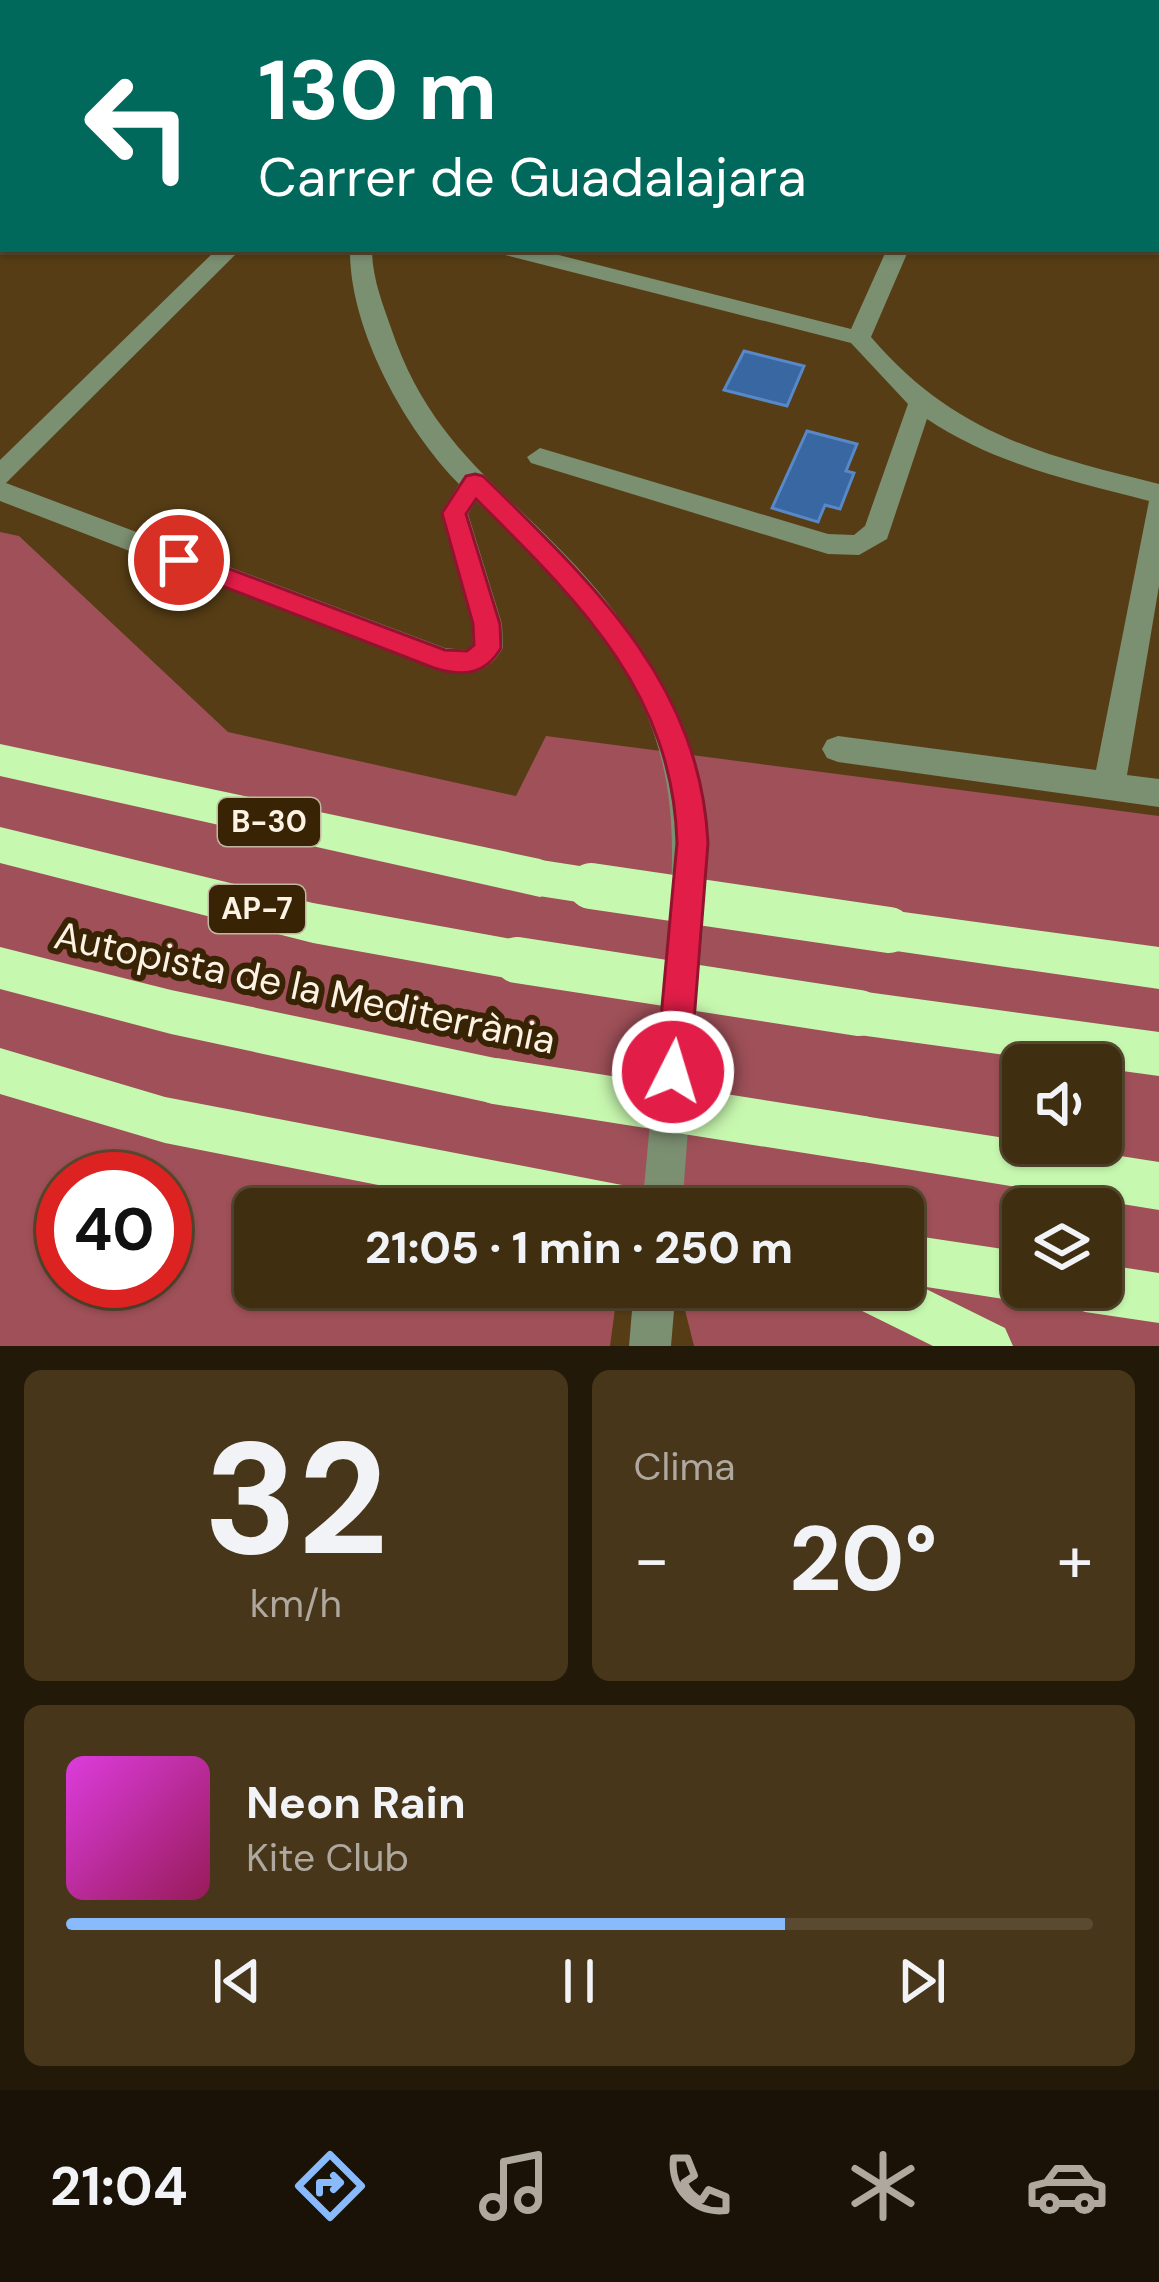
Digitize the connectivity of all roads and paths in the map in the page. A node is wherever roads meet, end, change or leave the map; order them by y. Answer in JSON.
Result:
{"nodes":[{"id":1,"x":227,"y":252,"type":"edge"},
{"id":2,"x":521,"y":252,"type":"edge"},
{"id":3,"x":897,"y":252,"type":"edge"},
{"id":4,"x":361,"y":259,"type":"edge"},
{"id":5,"x":859,"y":338,"type":"junction"},
{"id":6,"x":919,"y":406,"type":"junction"},
{"id":7,"x":540,"y":457,"type":"dead end"},
{"id":8,"x":0,"y":476,"type":"edge"},
{"id":9,"x":475,"y":482,"type":"junction"},
{"id":10,"x":0,"y":491,"type":"edge"},
{"id":11,"x":1159,"y":494,"type":"edge"},
{"id":12,"x":1159,"y":507,"type":"edge"},
{"id":13,"x":838,"y":749,"type":"dead end"},
{"id":14,"x":0,"y":760,"type":"edge"},
{"id":15,"x":1109,"y":786,"type":"junction"},
{"id":16,"x":1159,"y":793,"type":"edge"},
{"id":17,"x":0,"y":845,"type":"edge"},
{"id":18,"x":0,"y":968,"type":"edge"},
{"id":19,"x":1159,"y":968,"type":"edge"},
{"id":20,"x":1159,"y":1054,"type":"edge"},
{"id":21,"x":0,"y":1071,"type":"edge"},
{"id":22,"x":1159,"y":1186,"type":"edge"},
{"id":23,"x":511,"y":1188,"type":"edge"},
{"id":24,"x":664,"y":1188,"type":"edge"},
{"id":25,"x":1002,"y":1278,"type":"edge"},
{"id":26,"x":924,"y":1280,"type":"edge"},
{"id":27,"x":1122,"y":1292,"type":"edge"},
{"id":28,"x":1159,"y":1298,"type":"edge"},
{"id":29,"x":924,"y":1305,"type":"edge"},
{"id":30,"x":653,"y":1308,"type":"edge"},
{"id":31,"x":650,"y":1346,"type":"edge"},
{"id":32,"x":987,"y":1346,"type":"edge"}],
"edges":[{"from":1,"to":8,"type":"street"},
{"from":2,"to":5,"type":"street"},
{"from":3,"to":5,"type":"street"},
{"from":4,"to":9,"type":"street"},
{"from":5,"to":6,"type":"street"},
{"from":6,"to":7,"type":"street"},
{"from":6,"to":11,"type":"street"},
{"from":9,"to":10,"type":"street"},
{"from":9,"to":24,"type":"street"},
{"from":12,"to":15,"type":"street"},
{"from":13,"to":15,"type":"street"},
{"from":14,"to":19,"type":"highway","number":"B-30","bridge":true},
{"from":15,"to":16,"type":"street"},
{"from":17,"to":20,"type":"highway","name":"Autopista de la Mediterrània","number":"AP-7","bridge":true},
{"from":18,"to":22,"type":"highway","name":"Autopista de la Mediterrània","bridge":true},
{"from":21,"to":23,"type":"highway"},
{"from":25,"to":26,"type":"highway"},
{"from":27,"to":28,"type":"highway"},
{"from":29,"to":32,"type":"highway"},
{"from":30,"to":31,"type":"street"}]}
